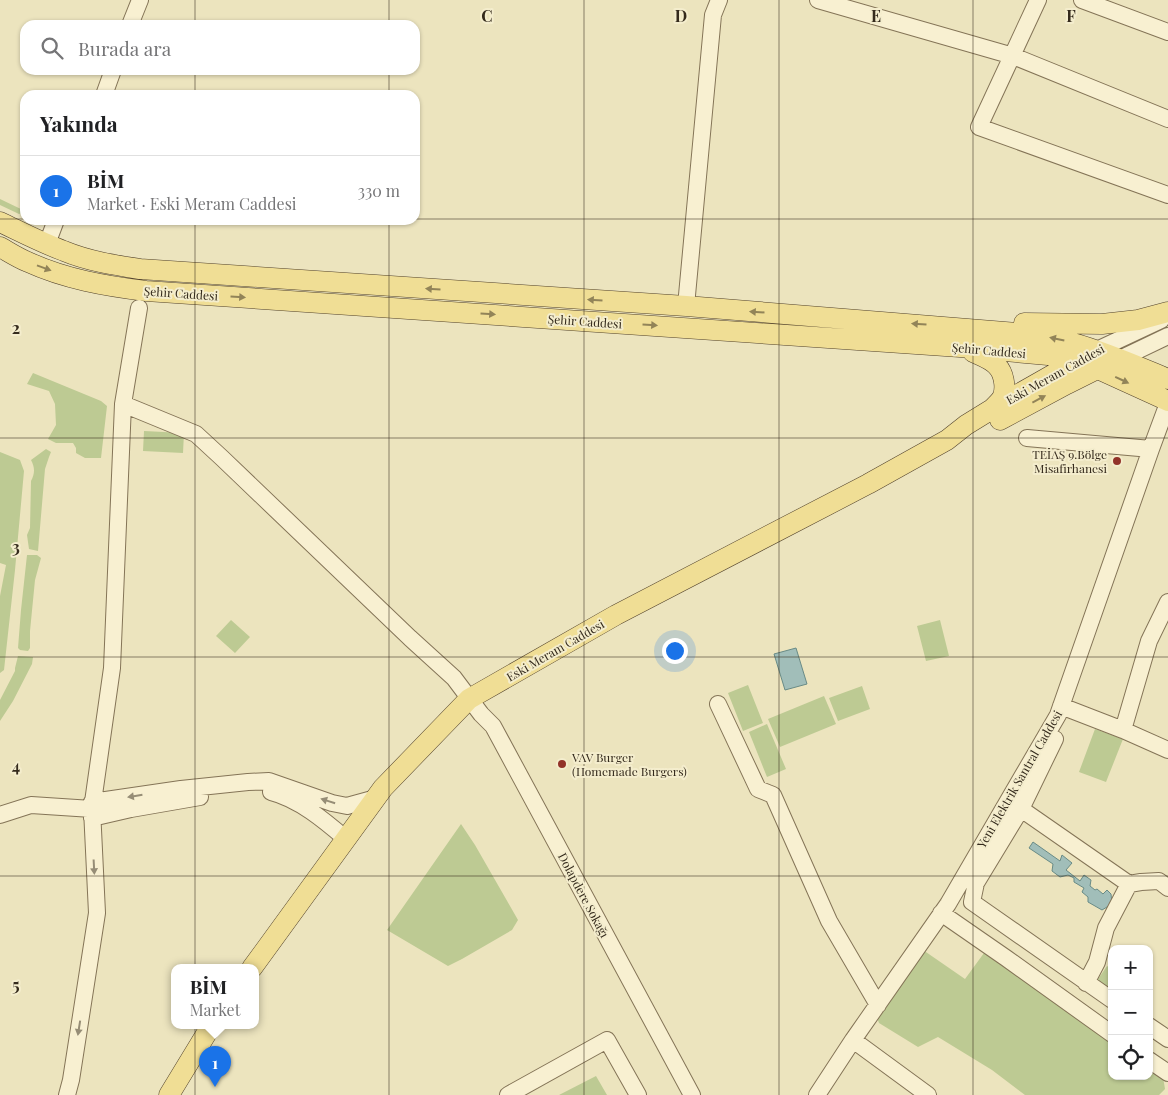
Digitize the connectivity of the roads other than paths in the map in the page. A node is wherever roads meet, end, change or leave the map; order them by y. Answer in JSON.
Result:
{"nodes":[{"id":1,"x":140,"y":0,"type":"edge"},
{"id":2,"x":719,"y":0,"type":"edge"},
{"id":3,"x":818,"y":0,"type":"edge"},
{"id":4,"x":1038,"y":0,"type":"edge"},
{"id":5,"x":1082,"y":0,"type":"edge"},
{"id":6,"x":132,"y":20,"type":"edge"},
{"id":7,"x":1168,"y":32,"type":"edge"},
{"id":8,"x":1013,"y":56,"type":"junction"},
{"id":9,"x":111,"y":75,"type":"edge"},
{"id":10,"x":106,"y":90,"type":"edge"},
{"id":11,"x":1168,"y":119,"type":"edge"},
{"id":12,"x":1168,"y":195,"type":"edge"},
{"id":13,"x":0,"y":222,"type":"edge"},
{"id":14,"x":54,"y":225,"type":"edge"},
{"id":15,"x":47,"y":244,"type":"junction"},
{"id":16,"x":0,"y":248,"type":"edge"},
{"id":17,"x":686,"y":306,"type":"junction"},
{"id":18,"x":138,"y":308,"type":"dead end"},
{"id":19,"x":1168,"y":312,"type":"edge"},
{"id":20,"x":1168,"y":317,"type":"edge"},
{"id":21,"x":968,"y":328,"type":"junction"},
{"id":22,"x":1168,"y":336,"type":"edge"},
{"id":23,"x":960,"y":347,"type":"junction"},
{"id":24,"x":1120,"y":358,"type":"junction"},
{"id":25,"x":1078,"y":360,"type":"junction"},
{"id":26,"x":1098,"y":360,"type":"junction"},
{"id":27,"x":1168,"y":379,"type":"edge"},
{"id":28,"x":1168,"y":402,"type":"edge"},
{"id":29,"x":123,"y":404,"type":"junction"},
{"id":30,"x":992,"y":409,"type":"junction"},
{"id":31,"x":1027,"y":438,"type":"dead end"},
{"id":32,"x":947,"y":440,"type":"junction"},
{"id":33,"x":1151,"y":449,"type":"junction"},
{"id":34,"x":1168,"y":602,"type":"edge"},
{"id":35,"x":469,"y":700,"type":"junction"},
{"id":36,"x":718,"y":704,"type":"dead end"},
{"id":37,"x":1065,"y":708,"type":"junction"},
{"id":38,"x":1123,"y":730,"type":"junction"},
{"id":39,"x":1168,"y":750,"type":"edge"},
{"id":40,"x":376,"y":798,"type":"junction"},
{"id":41,"x":1021,"y":809,"type":"junction"},
{"id":42,"x":92,"y":810,"type":"junction"},
{"id":43,"x":0,"y":815,"type":"edge"},
{"id":44,"x":346,"y":839,"type":"junction"},
{"id":45,"x":1130,"y":884,"type":"junction"},
{"id":46,"x":1168,"y":888,"type":"edge"},
{"id":47,"x":941,"y":913,"type":"junction"},
{"id":48,"x":255,"y":964,"type":"edge"},
{"id":49,"x":1086,"y":982,"type":"junction"},
{"id":50,"x":1108,"y":997,"type":"edge"},
{"id":51,"x":878,"y":1005,"type":"junction"},
{"id":52,"x":209,"y":1029,"type":"edge"},
{"id":53,"x":1153,"y":1029,"type":"edge"},
{"id":54,"x":1108,"y":1031,"type":"edge"},
{"id":55,"x":1168,"y":1039,"type":"edge"},
{"id":56,"x":853,"y":1040,"type":"junction"},
{"id":57,"x":1153,"y":1063,"type":"edge"},
{"id":58,"x":1168,"y":1072,"type":"edge"},
{"id":59,"x":68,"y":1095,"type":"edge"},
{"id":60,"x":169,"y":1095,"type":"edge"},
{"id":61,"x":508,"y":1095,"type":"edge"},
{"id":62,"x":638,"y":1095,"type":"edge"},
{"id":63,"x":692,"y":1095,"type":"edge"},
{"id":64,"x":817,"y":1095,"type":"edge"},
{"id":65,"x":928,"y":1095,"type":"edge"}],
"edges":[{"from":1,"to":6,"type":"street"},
{"from":2,"to":17,"type":"street"},
{"from":3,"to":8,"type":"street"},
{"from":4,"to":8,"type":"street"},
{"from":5,"to":7,"type":"street"},
{"from":8,"to":11,"type":"street"},
{"from":8,"to":12,"type":"street"},
{"from":9,"to":10,"type":"street"},
{"from":13,"to":15,"type":"main road","name":"Şehir Caddesi"},
{"from":14,"to":15,"type":"street"},
{"from":17,"to":15,"type":"main road","name":"Şehir Caddesi","one_way":true},
{"from":16,"to":23,"type":"main road","name":"Şehir Caddesi","one_way":true},
{"from":21,"to":17,"type":"main road","name":"Şehir Caddesi","one_way":true},
{"from":18,"to":29,"type":"street"},
{"from":19,"to":21,"type":"main road"},
{"from":20,"to":26,"type":"street","name":"Eski Meram Caddesi"},
{"from":26,"to":21,"type":"main road","name":"Şehir Caddesi","one_way":true},
{"from":22,"to":24,"type":"street","name":"Eski Meram Caddesi"},
{"from":23,"to":25,"type":"main road","name":"Şehir Caddesi"},
{"from":23,"to":30,"type":"main road"},
{"from":24,"to":26,"type":"main road","name":"Eski Meram Caddesi"},
{"from":24,"to":27,"type":"main road"},
{"from":25,"to":26,"type":"main road","name":"Şehir Caddesi"},
{"from":25,"to":30,"type":"main road","name":"Eski Meram Caddesi"},
{"from":26,"to":28,"type":"main road","name":"Şehir Caddesi","one_way":true},
{"from":32,"to":26,"type":"main road","name":"Eski Meram Caddesi","one_way":true},
{"from":28,"to":33,"type":"street","name":"Yeni Elektrik Santral Caddesi"},
{"from":29,"to":35,"type":"street","name":"Dolapdere Sokağı"},
{"from":29,"to":42,"type":"street"},
{"from":30,"to":32,"type":"main road","name":"Eski Meram Caddesi"},
{"from":31,"to":33,"type":"street"},
{"from":32,"to":35,"type":"main road","name":"Eski Meram Caddesi"},
{"from":33,"to":37,"type":"street","name":"Yeni Elektrik Santral Caddesi"},
{"from":34,"to":38,"type":"street"},
{"from":35,"to":40,"type":"main road","name":"Eski Meram Caddesi"},
{"from":35,"to":63,"type":"street","name":"Dolapdere Sokağı"},
{"from":36,"to":51,"type":"street"},
{"from":37,"to":38,"type":"street"},
{"from":37,"to":41,"type":"street"},
{"from":37,"to":47,"type":"street","name":"Yeni Elektrik Santral Caddesi"},
{"from":38,"to":39,"type":"street"},
{"from":40,"to":42,"type":"street","one_way":true},
{"from":40,"to":44,"type":"main road","name":"Eski Meram Caddesi"},
{"from":41,"to":45,"type":"street"},
{"from":41,"to":49,"type":"street"},
{"from":42,"to":43,"type":"street"},
{"from":42,"to":44,"type":"street"},
{"from":42,"to":59,"type":"street","one_way":true},
{"from":44,"to":48,"type":"main road","name":"Eski Meram Caddesi"},
{"from":45,"to":46,"type":"street"},
{"from":45,"to":49,"type":"street"},
{"from":47,"to":51,"type":"street","name":"Yeni Elektrik Santral Caddesi"},
{"from":47,"to":54,"type":"street"},
{"from":49,"to":50,"type":"street"},
{"from":51,"to":56,"type":"street","name":"Yeni Elektrik Santral Caddesi"},
{"from":52,"to":60,"type":"main road"},
{"from":53,"to":55,"type":"street"},
{"from":56,"to":64,"type":"street","name":"Yeni Elektrik Santral Caddesi"},
{"from":56,"to":65,"type":"street"},
{"from":57,"to":58,"type":"street"},
{"from":61,"to":62,"type":"street"}]}
